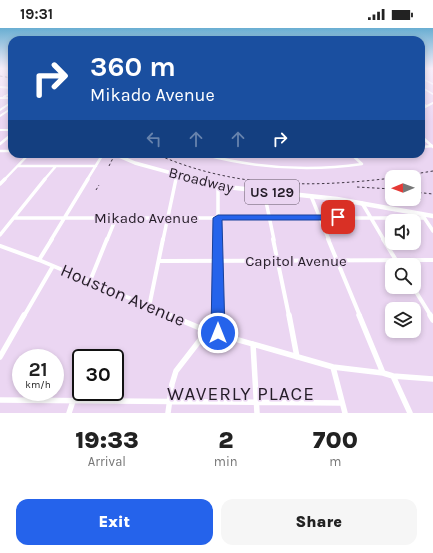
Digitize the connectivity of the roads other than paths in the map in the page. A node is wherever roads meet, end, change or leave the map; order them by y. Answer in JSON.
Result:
{"nodes":[{"id":1,"x":8,"y":95,"type":"edge"},
{"id":2,"x":0,"y":98,"type":"edge"},
{"id":3,"x":4,"y":98,"type":"junction"},
{"id":4,"x":8,"y":98,"type":"edge"},
{"id":5,"x":8,"y":137,"type":"edge"},
{"id":6,"x":425,"y":140,"type":"edge"},
{"id":7,"x":0,"y":144,"type":"edge"},
{"id":8,"x":433,"y":147,"type":"edge"},
{"id":9,"x":25,"y":158,"type":"edge"},
{"id":10,"x":101,"y":158,"type":"edge"},
{"id":11,"x":123,"y":158,"type":"edge"},
{"id":12,"x":220,"y":158,"type":"edge"},
{"id":13,"x":355,"y":158,"type":"edge"},
{"id":14,"x":18,"y":166,"type":"junction"},
{"id":15,"x":56,"y":166,"type":"junction"},
{"id":16,"x":96,"y":166,"type":"junction"},
{"id":17,"x":177,"y":175,"type":"junction"},
{"id":18,"x":0,"y":184,"type":"edge"},
{"id":19,"x":218,"y":186,"type":"junction"},
{"id":20,"x":264,"y":192,"type":"junction"},
{"id":21,"x":311,"y":196,"type":"junction"},
{"id":22,"x":361,"y":202,"type":"junction"},
{"id":23,"x":423,"y":216,"type":"junction"},
{"id":24,"x":433,"y":216,"type":"edge"},
{"id":25,"x":320,"y":217,"type":"junction"},
{"id":26,"x":370,"y":217,"type":"junction"},
{"id":27,"x":14,"y":218,"type":"junction"},
{"id":28,"x":66,"y":218,"type":"junction"},
{"id":29,"x":116,"y":218,"type":"junction"},
{"id":30,"x":167,"y":218,"type":"junction"},
{"id":31,"x":218,"y":218,"type":"junction"},
{"id":32,"x":269,"y":218,"type":"junction"},
{"id":33,"x":433,"y":231,"type":"edge"},
{"id":34,"x":0,"y":235,"type":"edge"},
{"id":35,"x":0,"y":246,"type":"edge"},
{"id":36,"x":395,"y":258,"type":"edge"},
{"id":37,"x":39,"y":260,"type":"junction"},
{"id":38,"x":278,"y":260,"type":"junction"},
{"id":39,"x":385,"y":260,"type":"edge"},
{"id":40,"x":421,"y":260,"type":"edge"},
{"id":41,"x":433,"y":260,"type":"edge"},
{"id":42,"x":159,"y":261,"type":"junction"},
{"id":43,"x":218,"y":261,"type":"junction"},
{"id":44,"x":338,"y":261,"type":"junction"},
{"id":45,"x":53,"y":266,"type":"junction"},
{"id":46,"x":90,"y":282,"type":"junction"},
{"id":47,"x":417,"y":294,"type":"edge"},
{"id":48,"x":149,"y":307,"type":"junction"},
{"id":49,"x":433,"y":320,"type":"edge"},
{"id":50,"x":207,"y":331,"type":"junction"},
{"id":51,"x":218,"y":333,"type":"junction"},
{"id":52,"x":253,"y":344,"type":"junction"},
{"id":53,"x":0,"y":356,"type":"edge"},
{"id":54,"x":297,"y":357,"type":"junction"},
{"id":55,"x":333,"y":367,"type":"junction"},
{"id":56,"x":383,"y":373,"type":"junction"},
{"id":57,"x":393,"y":376,"type":"junction"},
{"id":58,"x":433,"y":379,"type":"edge"},
{"id":59,"x":0,"y":400,"type":"edge"},
{"id":60,"x":72,"y":401,"type":"edge"},
{"id":61,"x":73,"y":401,"type":"joint"},
{"id":62,"x":170,"y":402,"type":"junction"},
{"id":63,"x":256,"y":402,"type":"junction"},
{"id":64,"x":342,"y":403,"type":"junction"},
{"id":65,"x":69,"y":413,"type":"edge"},
{"id":66,"x":168,"y":413,"type":"edge"},
{"id":67,"x":257,"y":413,"type":"edge"},
{"id":68,"x":345,"y":413,"type":"edge"},
{"id":69,"x":410,"y":413,"type":"edge"}],
"edges":[{"from":1,"to":3,"type":"street"},
{"from":2,"to":3,"type":"street"},
{"from":3,"to":4,"type":"street"},
{"from":5,"to":7,"type":"street"},
{"from":6,"to":8,"type":"street"},
{"from":9,"to":14,"type":"street"},
{"from":10,"to":16,"type":"street"},
{"from":11,"to":17,"type":"main road","name":"Broadway","number":"US 129"},
{"from":12,"to":13,"type":"street"},
{"from":14,"to":15,"type":"street"},
{"from":14,"to":18,"type":"street"},
{"from":15,"to":16,"type":"street"},
{"from":15,"to":27,"type":"street"},
{"from":16,"to":28,"type":"street"},
{"from":17,"to":19,"type":"main road","name":"Broadway","number":"US 129"},
{"from":17,"to":30,"type":"street"},
{"from":19,"to":20,"type":"main road","name":"Broadway","number":"US 129"},
{"from":19,"to":31,"type":"street"},
{"from":20,"to":21,"type":"main road","name":"Broadway","number":"US 129"},
{"from":20,"to":32,"type":"street"},
{"from":21,"to":22,"type":"main road","name":"Broadway","number":"US 129"},
{"from":21,"to":25,"type":"street"},
{"from":22,"to":23,"type":"main road","name":"Broadway","number":"US 129"},
{"from":22,"to":26,"type":"street"},
{"from":23,"to":24,"type":"main road","name":"Broadway","number":"US 129"},
{"from":23,"to":26,"type":"street","name":"Mikado Avenue"},
{"from":23,"to":33,"type":"street"},
{"from":25,"to":26,"type":"street","name":"Mikado Avenue"},
{"from":25,"to":32,"type":"street","name":"Mikado Avenue"},
{"from":25,"to":44,"type":"street"},
{"from":26,"to":36,"type":"street"},
{"from":27,"to":28,"type":"street","name":"Mikado Avenue"},
{"from":27,"to":34,"type":"street"},
{"from":28,"to":29,"type":"street","name":"Mikado Avenue"},
{"from":28,"to":37,"type":"street"},
{"from":29,"to":30,"type":"street","name":"Mikado Avenue"},
{"from":29,"to":46,"type":"street"},
{"from":30,"to":31,"type":"street","name":"Mikado Avenue"},
{"from":30,"to":42,"type":"street"},
{"from":31,"to":32,"type":"street","name":"Mikado Avenue"},
{"from":31,"to":43,"type":"street"},
{"from":32,"to":38,"type":"street"},
{"from":35,"to":37,"type":"street","name":"Houston Avenue"},
{"from":37,"to":45,"type":"street","name":"Houston Avenue"},
{"from":38,"to":43,"type":"street","name":"Capitol Avenue"},
{"from":38,"to":44,"type":"street","name":"Capitol Avenue"},
{"from":38,"to":54,"type":"street"},
{"from":39,"to":44,"type":"street","name":"Capitol Avenue"},
{"from":40,"to":41,"type":"street","name":"Capitol Avenue"},
{"from":42,"to":43,"type":"street","name":"Capitol Avenue"},
{"from":42,"to":48,"type":"street"},
{"from":43,"to":51,"type":"street"},
{"from":44,"to":56,"type":"street"},
{"from":45,"to":46,"type":"street","name":"Houston Avenue"},
{"from":45,"to":53,"type":"street"},
{"from":46,"to":48,"type":"street","name":"Houston Avenue"},
{"from":47,"to":49,"type":"street"},
{"from":48,"to":50,"type":"street","name":"Houston Avenue"},
{"from":50,"to":51,"type":"street","name":"Houston Avenue"},
{"from":50,"to":62,"type":"street"},
{"from":51,"to":52,"type":"street","name":"Houston Avenue"},
{"from":52,"to":54,"type":"street","name":"Houston Avenue"},
{"from":52,"to":63,"type":"street"},
{"from":54,"to":55,"type":"street","name":"Houston Avenue"},
{"from":55,"to":56,"type":"street","name":"Houston Avenue"},
{"from":55,"to":64,"type":"street"},
{"from":56,"to":57,"type":"street","name":"Houston Avenue"},
{"from":57,"to":58,"type":"street","name":"Houston Avenue"},
{"from":57,"to":69,"type":"street"},
{"from":59,"to":60,"type":"street"},
{"from":61,"to":62,"type":"street"},
{"from":61,"to":65,"type":"street"},
{"from":62,"to":63,"type":"street"},
{"from":62,"to":66,"type":"street"},
{"from":63,"to":64,"type":"street"},
{"from":63,"to":67,"type":"street"},
{"from":64,"to":68,"type":"street"}]}
